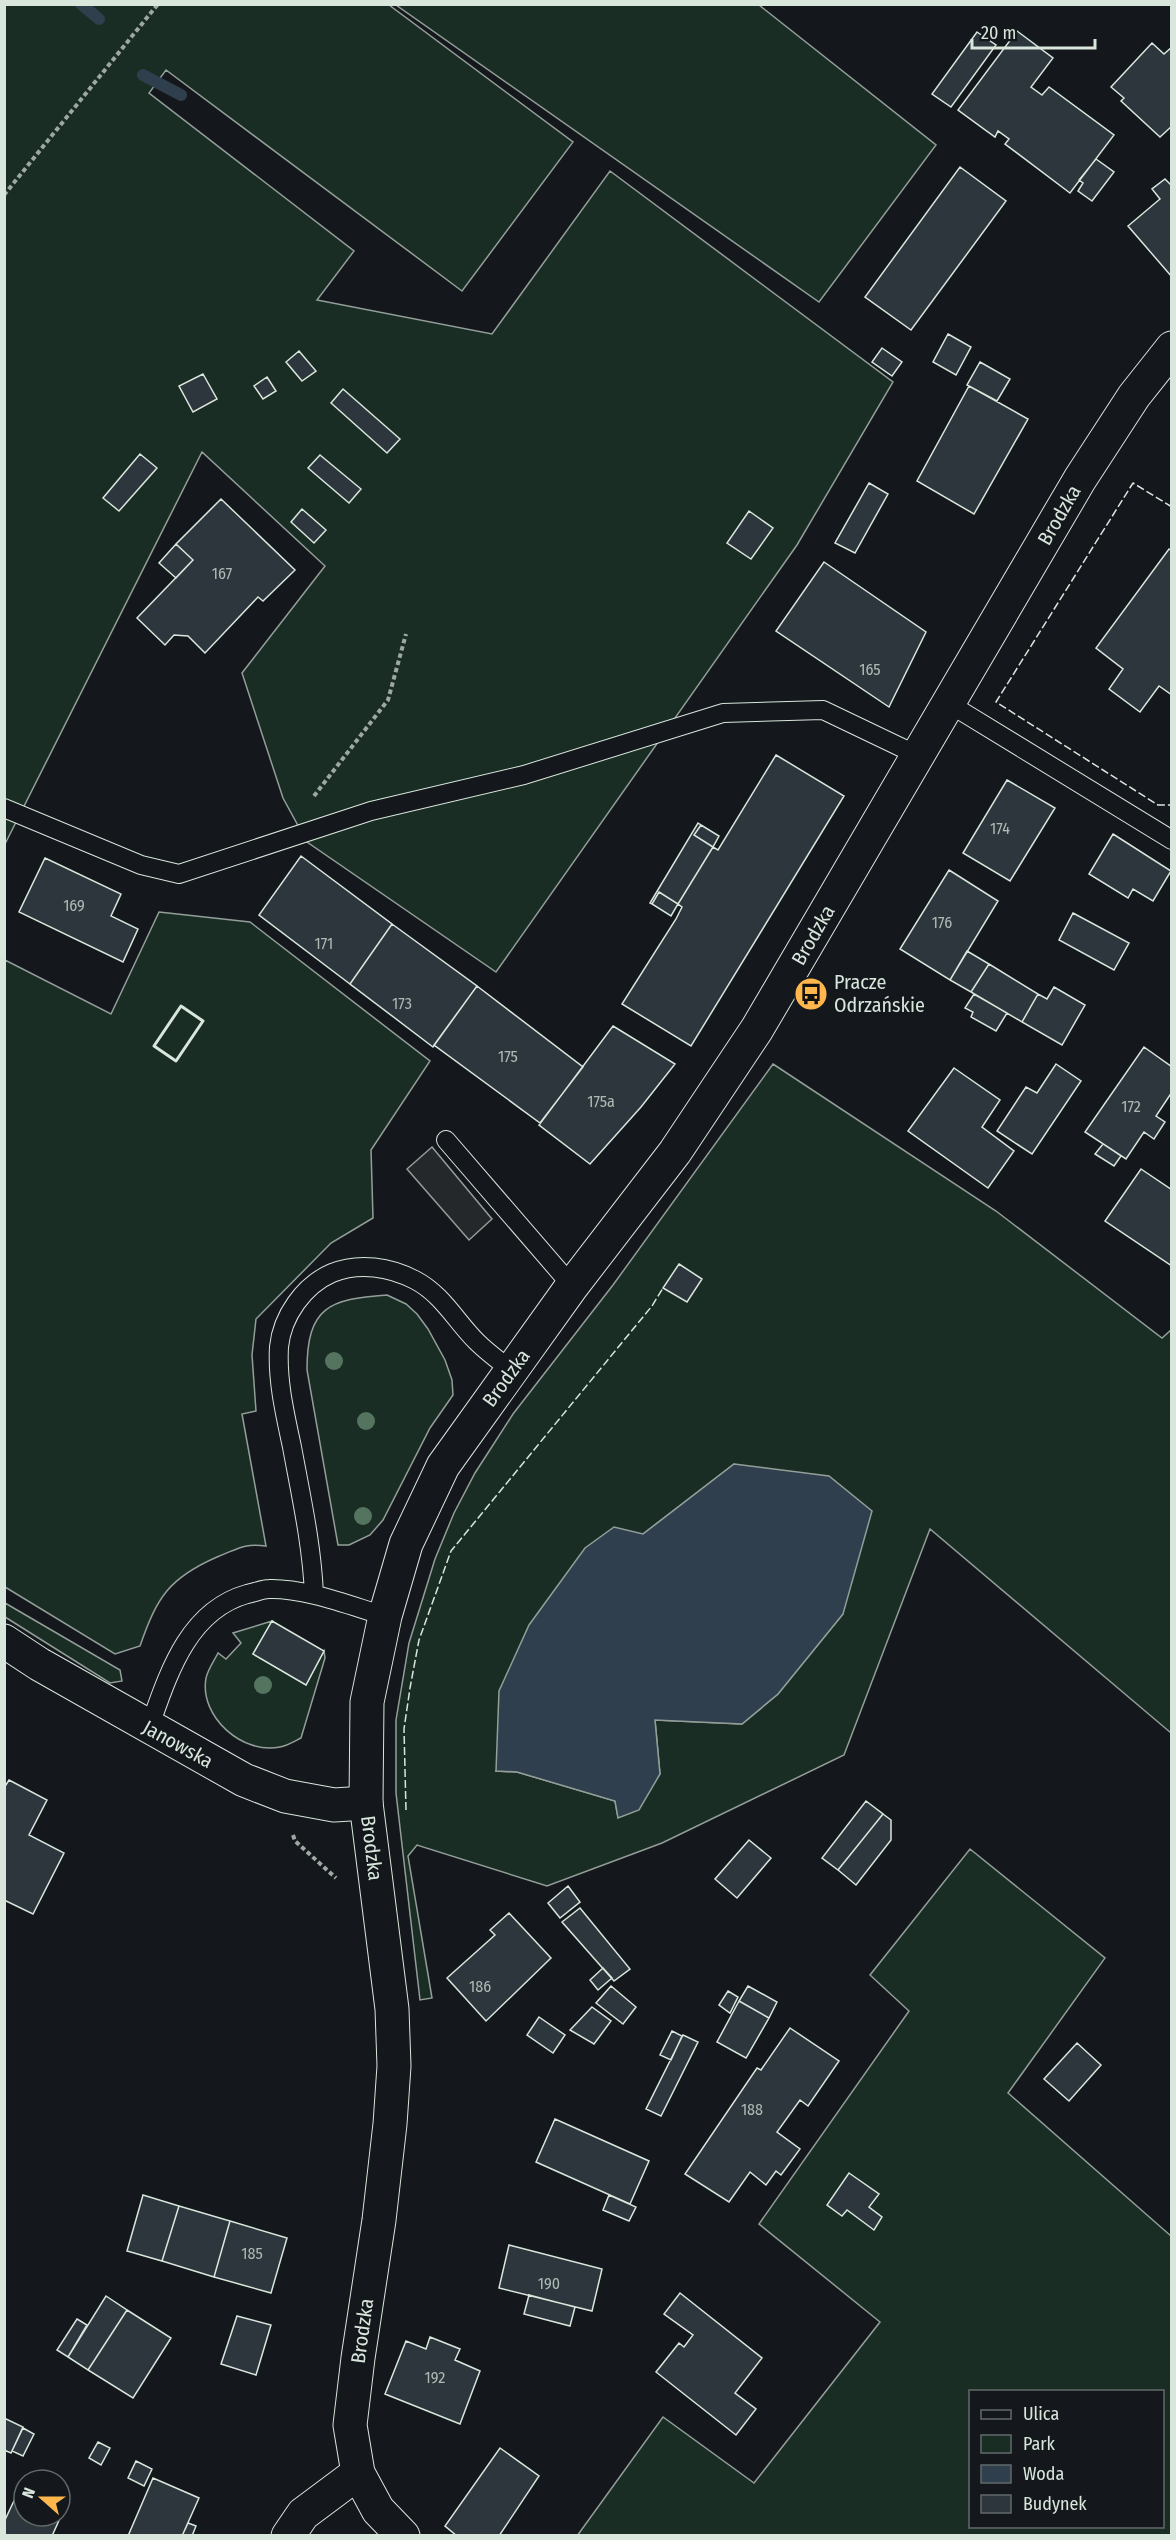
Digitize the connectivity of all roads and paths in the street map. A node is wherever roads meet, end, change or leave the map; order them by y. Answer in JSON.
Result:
{"nodes":[{"id":1,"x":158,"y":4,"type":"edge"},
{"id":2,"x":4,"y":195,"type":"edge"},
{"id":3,"x":1172,"y":348,"type":"edge"},
{"id":4,"x":406,"y":634,"type":"dead end"},
{"id":5,"x":948,"y":704,"type":"junction"},
{"id":6,"x":917,"y":755,"type":"junction"},
{"id":7,"x":314,"y":797,"type":"dead end"},
{"id":8,"x":4,"y":808,"type":"edge"},
{"id":9,"x":1172,"y":840,"type":"edge"},
{"id":10,"x":446,"y":1140,"type":"dead end"},
{"id":11,"x":572,"y":1286,"type":"junction"},
{"id":12,"x":511,"y":1370,"type":"junction"},
{"id":13,"x":314,"y":1595,"type":"junction"},
{"id":14,"x":385,"y":1616,"type":"junction"},
{"id":15,"x":4,"y":1641,"type":"edge"},
{"id":16,"x":149,"y":1728,"type":"junction"},
{"id":17,"x":366,"y":1803,"type":"junction"},
{"id":18,"x":358,"y":2473,"type":"junction"},
{"id":19,"x":288,"y":2535,"type":"edge"},
{"id":20,"x":403,"y":2535,"type":"edge"}],
"edges":[{"from":1,"to":2,"type":"path"},
{"from":3,"to":5,"type":"street","name":"Brodzka"},
{"from":4,"to":7,"type":"path"},
{"from":5,"to":6,"type":"street","name":"Brodzka"},
{"from":5,"to":9,"type":"lane"},
{"from":6,"to":8,"type":"lane"},
{"from":6,"to":11,"type":"street","name":"Brodzka"},
{"from":10,"to":11,"type":"lane"},
{"from":11,"to":12,"type":"street","name":"Brodzka"},
{"from":12,"to":13,"type":"lane"},
{"from":12,"to":14,"type":"street","name":"Brodzka"},
{"from":13,"to":14,"type":"lane"},
{"from":13,"to":16,"type":"lane"},
{"from":14,"to":17,"type":"street","name":"Brodzka"},
{"from":15,"to":16,"type":"street","name":"Janowska"},
{"from":16,"to":17,"type":"street","name":"Janowska"},
{"from":17,"to":18,"type":"street","name":"Brodzka"},
{"from":18,"to":19,"type":"street"},
{"from":18,"to":20,"type":"street","name":"Brodzka"}]}
